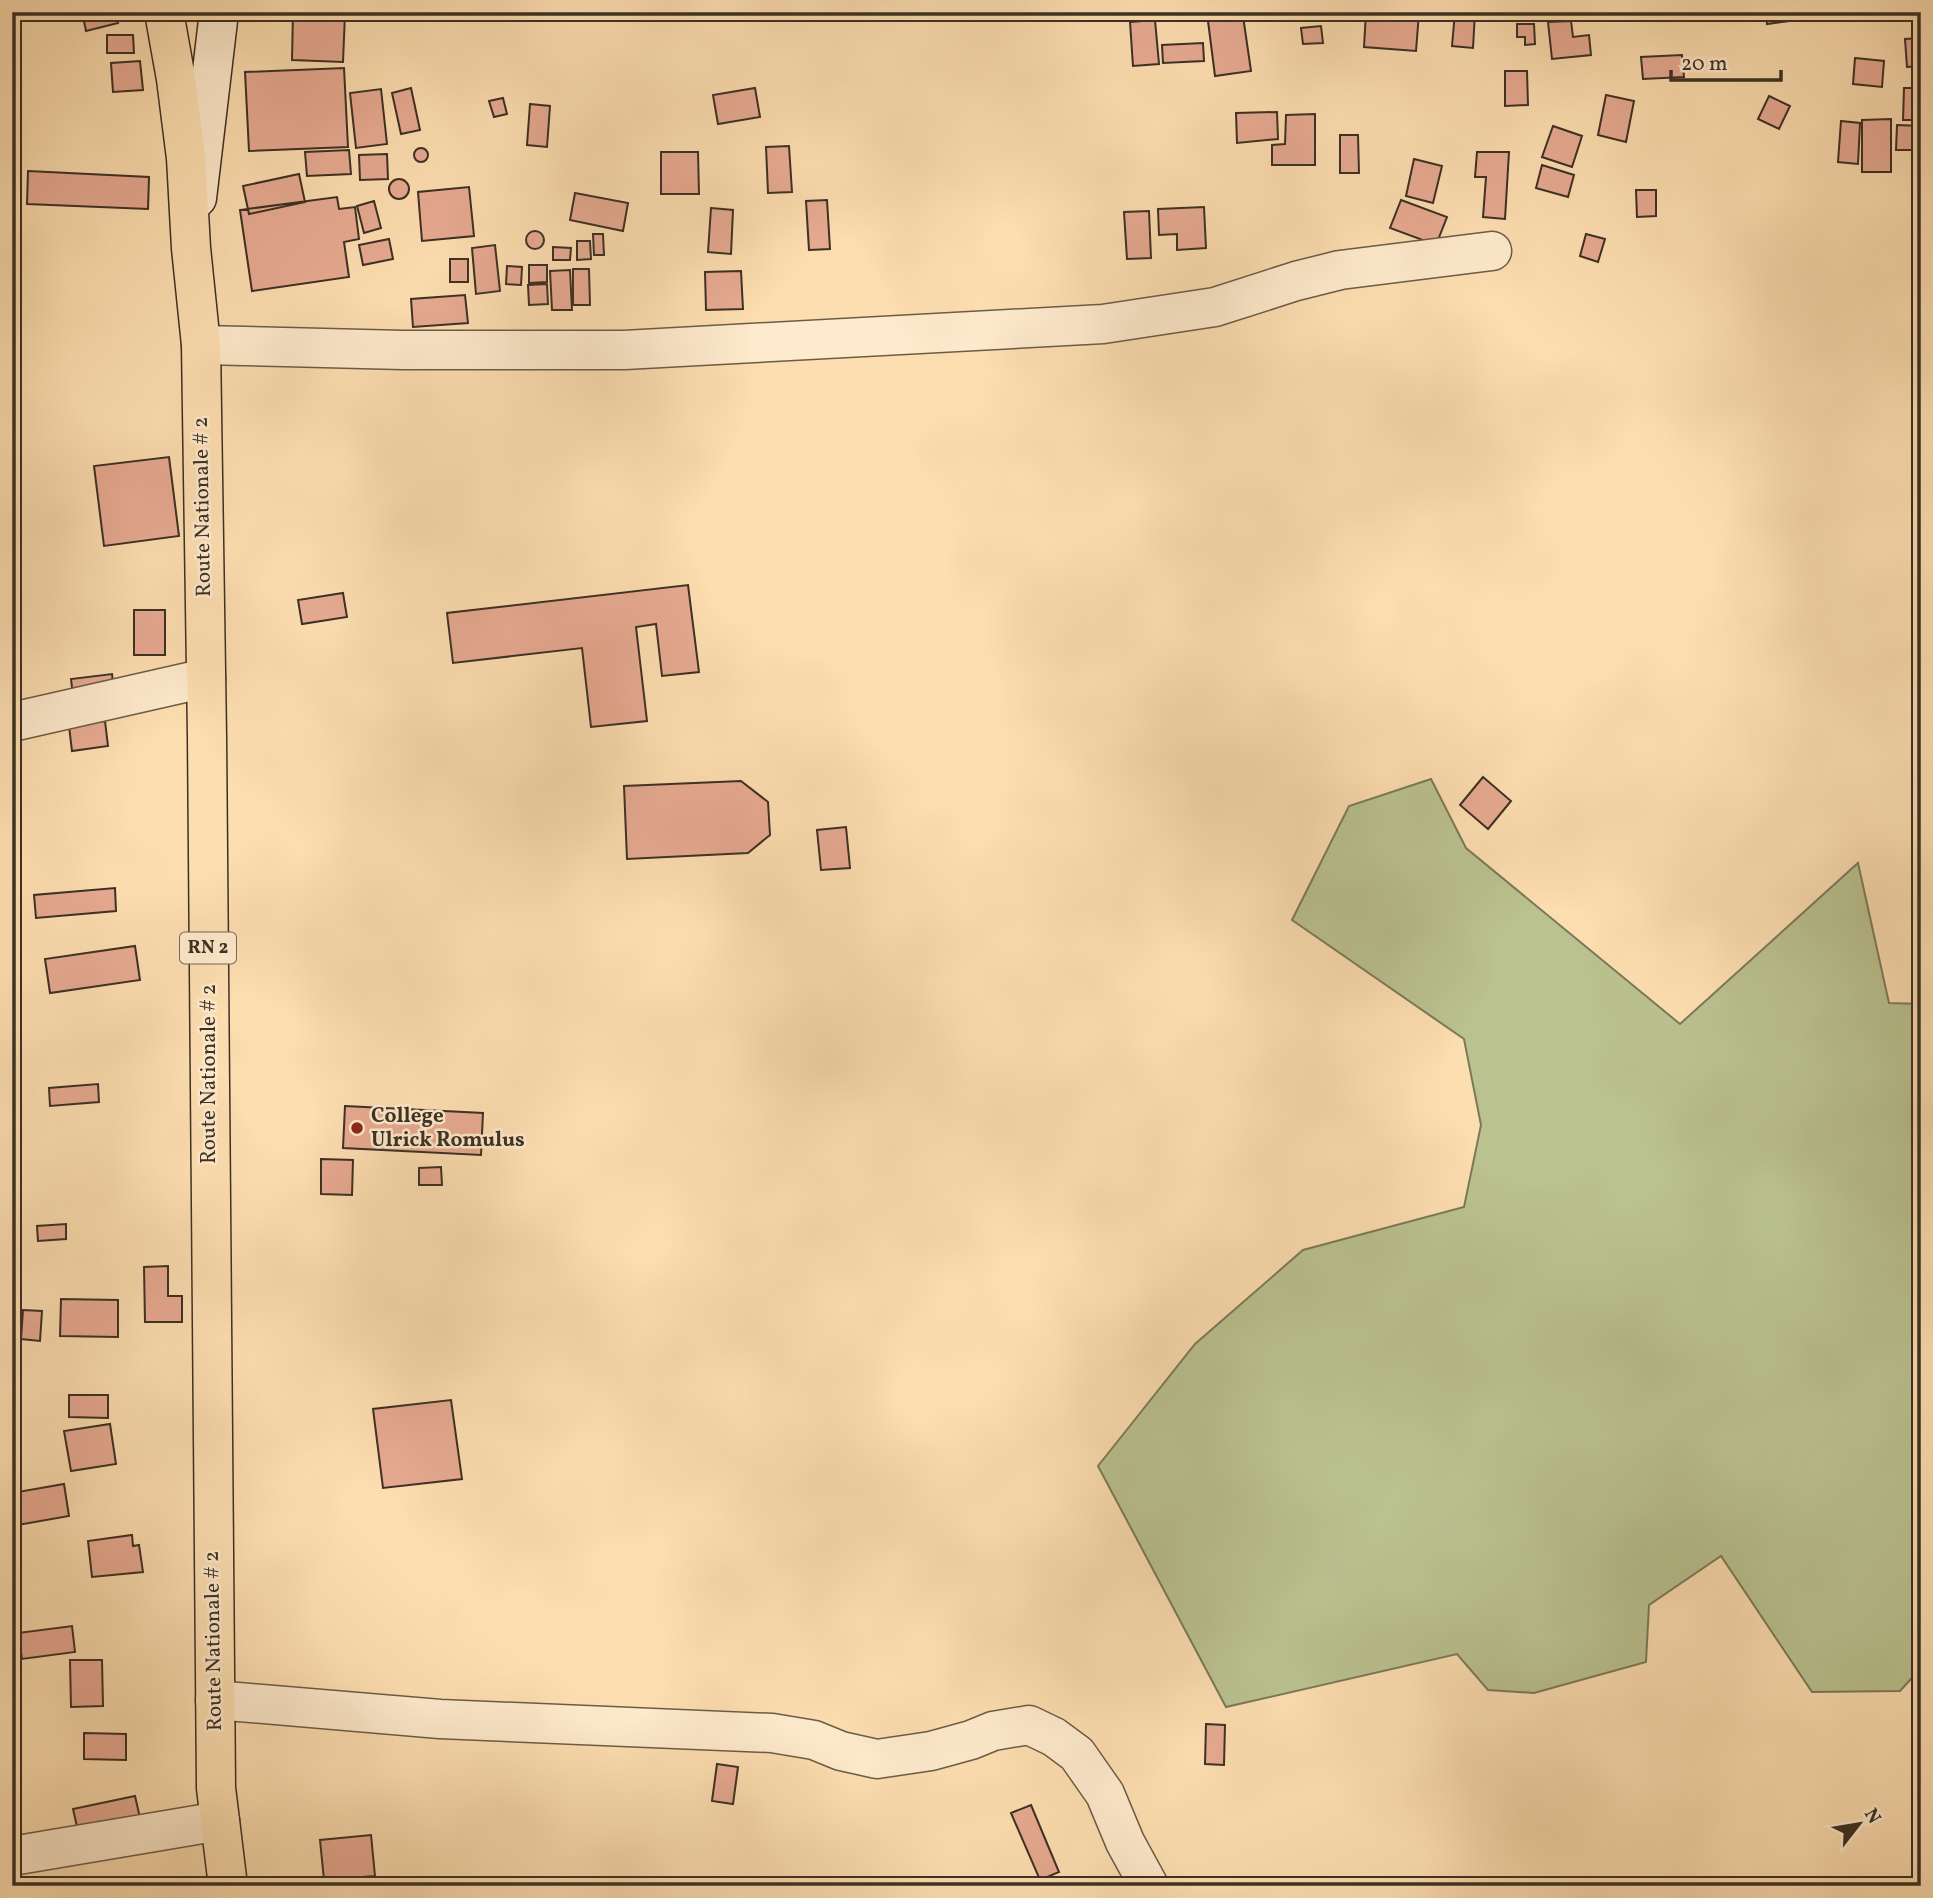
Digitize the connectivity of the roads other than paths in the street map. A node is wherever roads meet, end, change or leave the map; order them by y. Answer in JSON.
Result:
{"nodes":[{"id":1,"x":164,"y":12,"type":"edge"},
{"id":2,"x":219,"y":12,"type":"edge"},
{"id":3,"x":191,"y":248,"type":"junction"},
{"id":4,"x":1492,"y":251,"type":"dead end"},
{"id":5,"x":201,"y":345,"type":"junction"},
{"id":6,"x":206,"y":678,"type":"junction"},
{"id":7,"x":12,"y":722,"type":"edge"},
{"id":8,"x":215,"y":1700,"type":"junction"},
{"id":9,"x":220,"y":1821,"type":"junction"},
{"id":10,"x":12,"y":1856,"type":"edge"},
{"id":11,"x":228,"y":1886,"type":"edge"},
{"id":12,"x":1149,"y":1886,"type":"edge"}],
"edges":[{"from":1,"to":3,"type":"main road","name":"Route Nationale # 2","number":"RN 2"},
{"from":2,"to":3,"type":"street"},
{"from":3,"to":5,"type":"main road","name":"Route Nationale # 2","number":"RN 2"},
{"from":4,"to":5,"type":"street"},
{"from":5,"to":6,"type":"main road","name":"Route Nationale # 2","number":"RN 2"},
{"from":6,"to":7,"type":"street"},
{"from":6,"to":8,"type":"main road","name":"Route Nationale # 2","number":"RN 2"},
{"from":8,"to":9,"type":"main road","name":"Route Nationale # 2","number":"RN 2"},
{"from":8,"to":12,"type":"street"},
{"from":9,"to":10,"type":"street"},
{"from":9,"to":11,"type":"main road","name":"Route Nationale # 2","number":"RN 2"}]}
